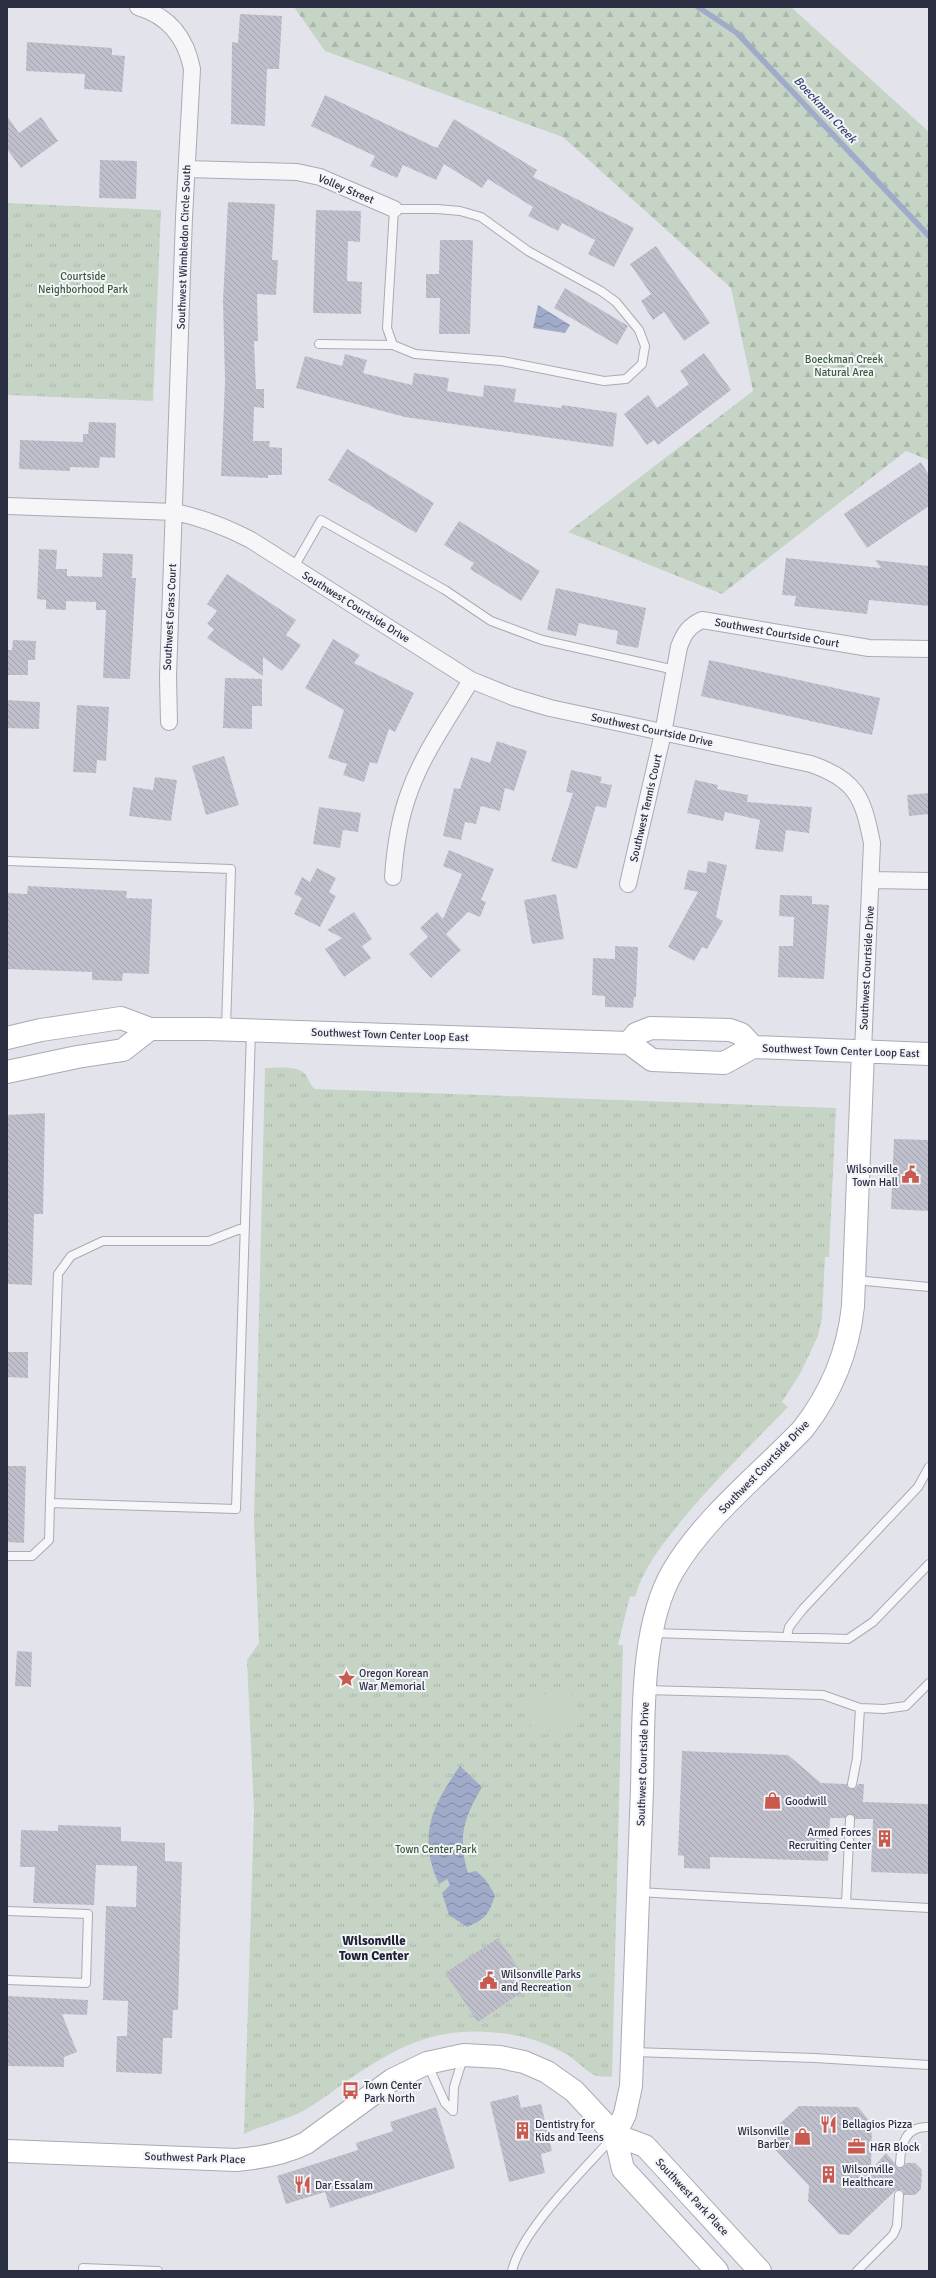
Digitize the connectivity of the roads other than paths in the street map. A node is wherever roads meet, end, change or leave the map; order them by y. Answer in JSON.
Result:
{"nodes":[{"id":1,"x":138,"y":7,"type":"edge"},
{"id":2,"x":187,"y":169,"type":"junction"},
{"id":3,"x":394,"y":209,"type":"junction"},
{"id":4,"x":319,"y":344,"type":"dead end"},
{"id":5,"x":393,"y":345,"type":"junction"},
{"id":6,"x":7,"y":506,"type":"edge"},
{"id":7,"x":175,"y":512,"type":"junction"},
{"id":8,"x":294,"y":567,"type":"junction"},
{"id":9,"x":929,"y":649,"type":"edge"},
{"id":10,"x":674,"y":670,"type":"junction"},
{"id":11,"x":471,"y":680,"type":"junction"},
{"id":12,"x":169,"y":722,"type":"dead end"},
{"id":13,"x":663,"y":733,"type":"junction"},
{"id":14,"x":7,"y":861,"type":"edge"},
{"id":15,"x":393,"y":877,"type":"dead end"},
{"id":16,"x":871,"y":880,"type":"junction"},
{"id":17,"x":929,"y":881,"type":"edge"},
{"id":18,"x":628,"y":884,"type":"dead end"},
{"id":19,"x":150,"y":1029,"type":"junction"},
{"id":20,"x":226,"y":1029,"type":"junction"},
{"id":21,"x":251,"y":1030,"type":"junction"},
{"id":22,"x":7,"y":1038,"type":"edge"},
{"id":23,"x":629,"y":1044,"type":"junction"},
{"id":24,"x":753,"y":1047,"type":"junction"},
{"id":25,"x":863,"y":1051,"type":"junction"},
{"id":26,"x":929,"y":1054,"type":"edge"},
{"id":27,"x":7,"y":1072,"type":"edge"},
{"id":28,"x":245,"y":1227,"type":"junction"},
{"id":29,"x":854,"y":1280,"type":"junction"},
{"id":30,"x":929,"y":1287,"type":"edge"},
{"id":31,"x":929,"y":1467,"type":"edge"},
{"id":32,"x":50,"y":1502,"type":"junction"},
{"id":33,"x":7,"y":1556,"type":"edge"},
{"id":34,"x":929,"y":1564,"type":"edge"},
{"id":35,"x":651,"y":1633,"type":"junction"},
{"id":36,"x":788,"y":1637,"type":"junction"},
{"id":37,"x":929,"y":1683,"type":"edge"},
{"id":38,"x":646,"y":1690,"type":"junction"},
{"id":39,"x":860,"y":1708,"type":"junction"},
{"id":40,"x":852,"y":1784,"type":"dead end"},
{"id":41,"x":850,"y":1819,"type":"dead end"},
{"id":42,"x":638,"y":1892,"type":"junction"},
{"id":43,"x":846,"y":1903,"type":"junction"},
{"id":44,"x":929,"y":1908,"type":"edge"},
{"id":45,"x":7,"y":1911,"type":"edge"},
{"id":46,"x":7,"y":1980,"type":"edge"},
{"id":47,"x":632,"y":2052,"type":"junction"},
{"id":48,"x":464,"y":2055,"type":"junction"},
{"id":49,"x":427,"y":2063,"type":"junction"},
{"id":50,"x":929,"y":2065,"type":"edge"},
{"id":51,"x":929,"y":2127,"type":"edge"},
{"id":52,"x":615,"y":2135,"type":"junction"},
{"id":53,"x":7,"y":2151,"type":"edge"},
{"id":54,"x":900,"y":2162,"type":"dead end"},
{"id":55,"x":899,"y":2195,"type":"dead end"},
{"id":56,"x":83,"y":2271,"type":"edge"},
{"id":57,"x":158,"y":2271,"type":"edge"},
{"id":58,"x":512,"y":2271,"type":"edge"},
{"id":59,"x":717,"y":2271,"type":"edge"},
{"id":60,"x":760,"y":2271,"type":"edge"},
{"id":61,"x":857,"y":2271,"type":"edge"}],
"edges":[{"from":1,"to":2,"type":"street","name":"Southwest Wimbledon Circle South"},
{"from":2,"to":3,"type":"street","name":"Volley Street"},
{"from":2,"to":7,"type":"street","name":"Southwest Wimbledon Circle South"},
{"from":3,"to":5,"type":"lane"},
{"from":3,"to":5,"type":"lane"},
{"from":4,"to":5,"type":"lane"},
{"from":6,"to":7,"type":"street","name":"Southwest Courtside Drive"},
{"from":7,"to":8,"type":"street","name":"Southwest Courtside Drive"},
{"from":7,"to":12,"type":"street","name":"Southwest Grass Court"},
{"from":8,"to":10,"type":"lane"},
{"from":8,"to":11,"type":"street","name":"Southwest Courtside Drive"},
{"from":9,"to":10,"type":"street","name":"Southwest Courtside Court"},
{"from":10,"to":13,"type":"street","name":"Southwest Courtside Court"},
{"from":11,"to":13,"type":"street","name":"Southwest Courtside Drive"},
{"from":11,"to":15,"type":"street"},
{"from":13,"to":16,"type":"street","name":"Southwest Courtside Drive"},
{"from":13,"to":18,"type":"street","name":"Southwest Tennis Court"},
{"from":14,"to":20,"type":"lane"},
{"from":16,"to":17,"type":"street"},
{"from":16,"to":25,"type":"street","name":"Southwest Courtside Drive"},
{"from":19,"to":20,"type":"street","name":"Southwest Town Center Loop East"},
{"from":19,"to":22,"type":"street","name":"Southwest Town Center Loop East"},
{"from":19,"to":27,"type":"street"},
{"from":20,"to":21,"type":"street","name":"Southwest Town Center Loop East"},
{"from":21,"to":23,"type":"street","name":"Southwest Town Center Loop East"},
{"from":21,"to":28,"type":"lane"},
{"from":23,"to":24,"type":"street","name":"Southwest Town Center Loop East"},
{"from":23,"to":24,"type":"street","name":"Southwest Town Center Loop East"},
{"from":24,"to":25,"type":"street","name":"Southwest Town Center Loop East"},
{"from":25,"to":26,"type":"street","name":"Southwest Town Center Loop East"},
{"from":25,"to":29,"type":"street","name":"Southwest Courtside Drive"},
{"from":28,"to":32,"type":"lane"},
{"from":28,"to":32,"type":"lane"},
{"from":29,"to":30,"type":"lane"},
{"from":29,"to":35,"type":"street","name":"Southwest Courtside Drive"},
{"from":31,"to":36,"type":"lane"},
{"from":32,"to":33,"type":"lane"},
{"from":34,"to":36,"type":"lane"},
{"from":35,"to":36,"type":"lane"},
{"from":35,"to":38,"type":"street","name":"Southwest Courtside Drive"},
{"from":37,"to":39,"type":"lane"},
{"from":38,"to":39,"type":"lane"},
{"from":38,"to":42,"type":"street","name":"Southwest Courtside Drive"},
{"from":39,"to":40,"type":"lane"},
{"from":41,"to":43,"type":"lane"},
{"from":42,"to":43,"type":"lane"},
{"from":42,"to":47,"type":"street","name":"Southwest Courtside Drive"},
{"from":43,"to":44,"type":"lane"},
{"from":45,"to":46,"type":"lane"},
{"from":47,"to":50,"type":"lane"},
{"from":47,"to":52,"type":"street","name":"Southwest Courtside Drive"},
{"from":48,"to":49,"type":"street","name":"Southwest Park Place"},
{"from":48,"to":49,"type":"lane"},
{"from":48,"to":52,"type":"street","name":"Southwest Park Place"},
{"from":49,"to":53,"type":"street","name":"Southwest Park Place"},
{"from":51,"to":54,"type":"lane"},
{"from":52,"to":58,"type":"lane"},
{"from":52,"to":59,"type":"street","name":"Southwest Park Place"},
{"from":52,"to":60,"type":"street","name":"Southwest Park Place"},
{"from":55,"to":61,"type":"lane"},
{"from":56,"to":57,"type":"lane"}]}
